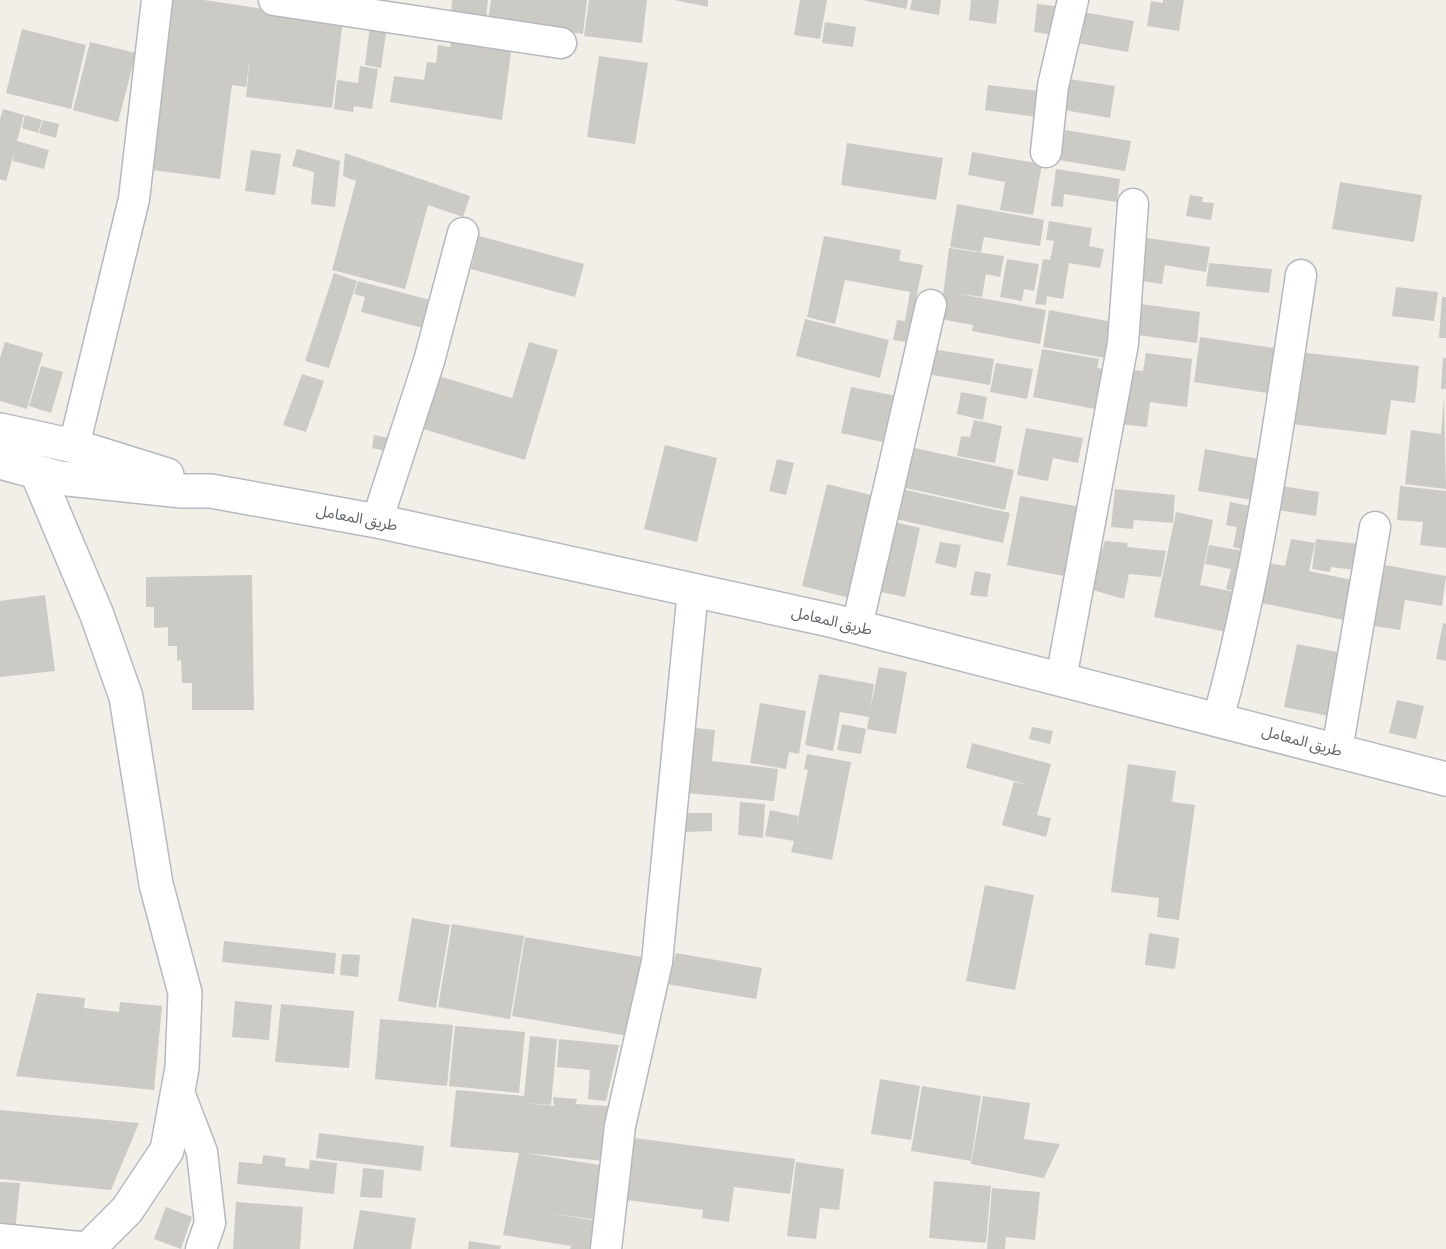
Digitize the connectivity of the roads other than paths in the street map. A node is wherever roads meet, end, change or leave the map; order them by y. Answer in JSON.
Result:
{"nodes":[{"id":1,"x":157,"y":0,"type":"edge"},
{"id":2,"x":274,"y":0,"type":"edge"},
{"id":3,"x":1073,"y":0,"type":"edge"},
{"id":4,"x":561,"y":44,"type":"dead end"},
{"id":5,"x":1046,"y":152,"type":"dead end"},
{"id":6,"x":1133,"y":204,"type":"dead end"},
{"id":7,"x":463,"y":233,"type":"dead end"},
{"id":8,"x":1301,"y":275,"type":"dead end"},
{"id":9,"x":931,"y":305,"type":"dead end"},
{"id":10,"x":0,"y":430,"type":"edge"},
{"id":11,"x":74,"y":446,"type":"junction"},
{"id":12,"x":0,"y":462,"type":"edge"},
{"id":13,"x":37,"y":473,"type":"junction"},
{"id":14,"x":211,"y":491,"type":"junction"},
{"id":15,"x":377,"y":521,"type":"junction"},
{"id":16,"x":1375,"y":527,"type":"dead end"},
{"id":17,"x":693,"y":590,"type":"junction"},
{"id":18,"x":857,"y":626,"type":"junction"},
{"id":19,"x":1061,"y":679,"type":"junction"},
{"id":20,"x":1218,"y":719,"type":"junction"},
{"id":21,"x":1337,"y":750,"type":"junction"},
{"id":22,"x":1446,"y":779,"type":"edge"},
{"id":23,"x":178,"y":1090,"type":"junction"},
{"id":24,"x":0,"y":1239,"type":"edge"},
{"id":25,"x":96,"y":1247,"type":"edge"},
{"id":26,"x":201,"y":1249,"type":"edge"},
{"id":27,"x":606,"y":1249,"type":"edge"}],
"edges":[{"from":1,"to":11,"type":"street"},
{"from":2,"to":4,"type":"street"},
{"from":3,"to":5,"type":"street"},
{"from":6,"to":19,"type":"street"},
{"from":7,"to":15,"type":"street"},
{"from":8,"to":20,"type":"street"},
{"from":9,"to":18,"type":"street"},
{"from":10,"to":11,"type":"main road"},
{"from":11,"to":14,"type":"main road"},
{"from":12,"to":13,"type":"main road"},
{"from":13,"to":14,"type":"main road"},
{"from":13,"to":23,"type":"main road"},
{"from":14,"to":15,"type":"main road","name":"طريق المعامل"},
{"from":15,"to":17,"type":"main road","name":"طريق المعامل"},
{"from":16,"to":21,"type":"street"},
{"from":17,"to":18,"type":"main road","name":"طريق المعامل"},
{"from":17,"to":27,"type":"street"},
{"from":18,"to":19,"type":"main road","name":"طريق المعامل"},
{"from":19,"to":20,"type":"main road","name":"طريق المعامل"},
{"from":20,"to":21,"type":"main road","name":"طريق المعامل"},
{"from":21,"to":22,"type":"main road","name":"طريق المعامل"},
{"from":23,"to":25,"type":"main road"},
{"from":23,"to":26,"type":"street"},
{"from":24,"to":25,"type":"street"}]}
